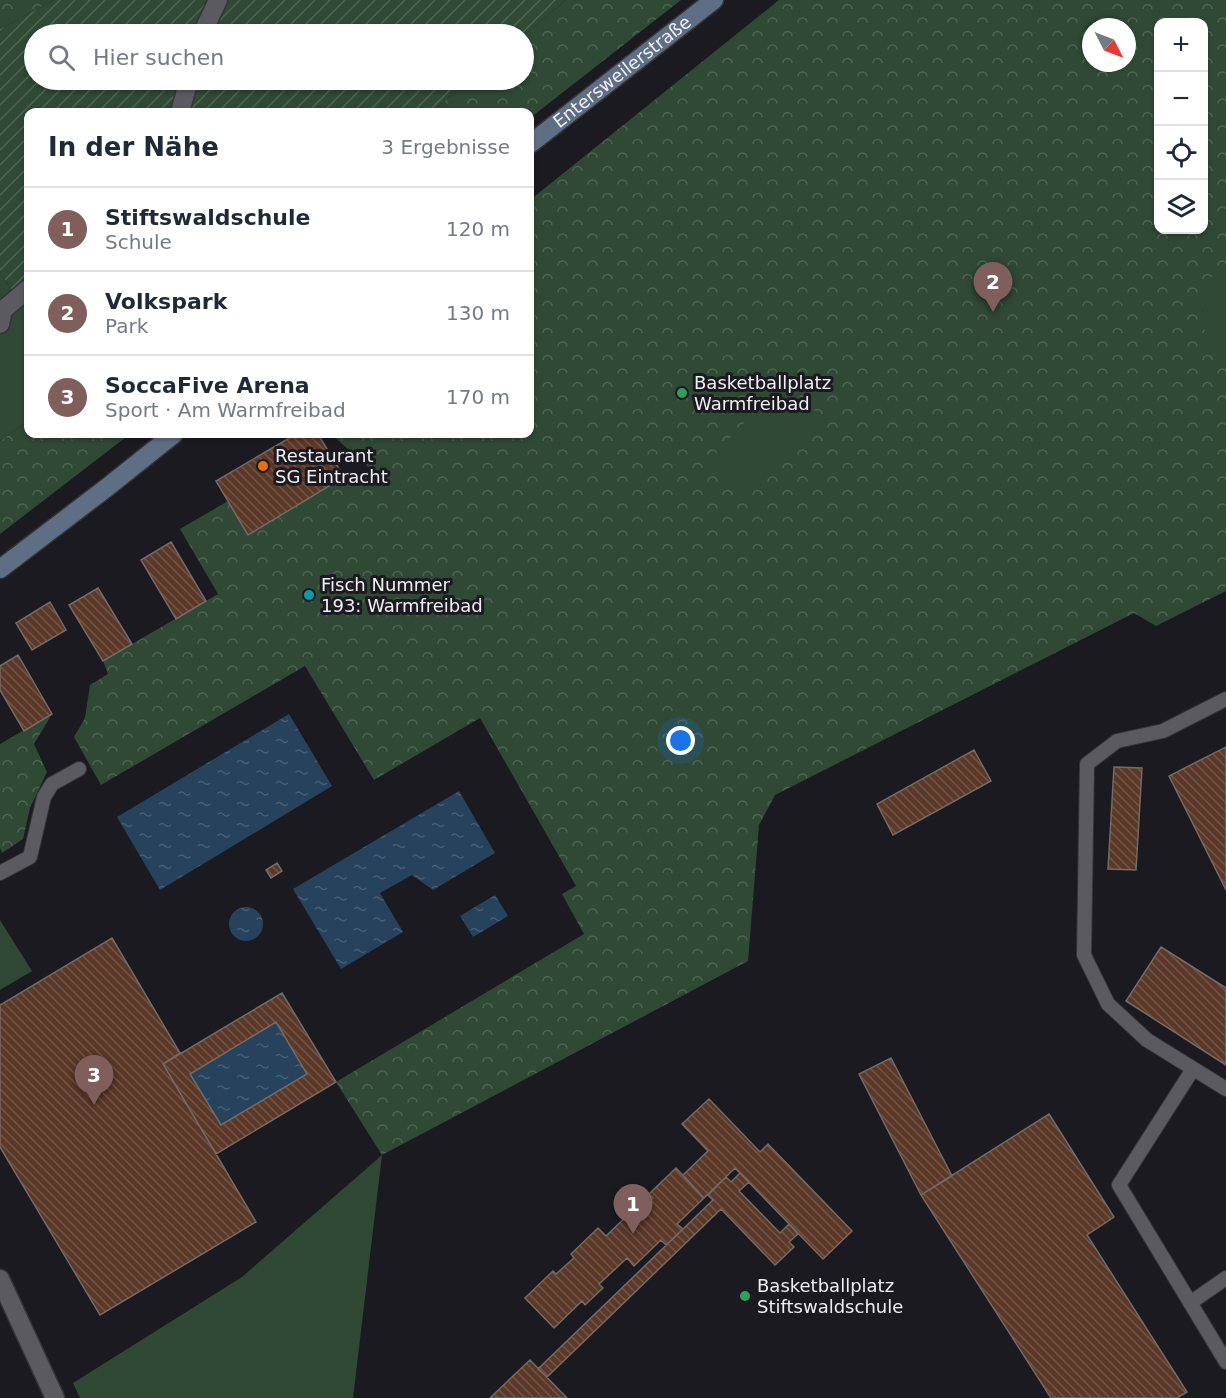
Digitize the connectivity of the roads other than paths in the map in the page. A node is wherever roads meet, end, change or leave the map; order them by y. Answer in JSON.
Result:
{"nodes":[{"id":1,"x":218,"y":0,"type":"edge"},
{"id":2,"x":714,"y":0,"type":"edge"},
{"id":3,"x":207,"y":24,"type":"edge"},
{"id":4,"x":186,"y":90,"type":"edge"},
{"id":5,"x":181,"y":108,"type":"edge"},
{"id":6,"x":534,"y":141,"type":"edge"},
{"id":7,"x":24,"y":292,"type":"edge"},
{"id":8,"x":0,"y":324,"type":"edge"},
{"id":9,"x":169,"y":438,"type":"edge"},
{"id":10,"x":0,"y":569,"type":"edge"},
{"id":11,"x":1226,"y":699,"type":"edge"},
{"id":12,"x":79,"y":769,"type":"dead end"},
{"id":13,"x":0,"y":873,"type":"edge"},
{"id":14,"x":1194,"y":1068,"type":"junction"},
{"id":15,"x":1226,"y":1089,"type":"edge"},
{"id":16,"x":1226,"y":1278,"type":"edge"},
{"id":17,"x":0,"y":1279,"type":"edge"},
{"id":18,"x":1190,"y":1304,"type":"junction"},
{"id":19,"x":1226,"y":1362,"type":"edge"},
{"id":20,"x":55,"y":1398,"type":"edge"}],
"edges":[{"from":1,"to":3,"type":"street"},
{"from":2,"to":6,"type":"main road","name":"Entersweilerstraße"},
{"from":4,"to":5,"type":"street"},
{"from":7,"to":8,"type":"street"},
{"from":9,"to":10,"type":"main road"},
{"from":11,"to":14,"type":"lane"},
{"from":12,"to":13,"type":"lane"},
{"from":14,"to":15,"type":"lane"},
{"from":14,"to":18,"type":"lane"},
{"from":16,"to":18,"type":"lane"},
{"from":17,"to":20,"type":"street"},
{"from":18,"to":19,"type":"lane"}]}
